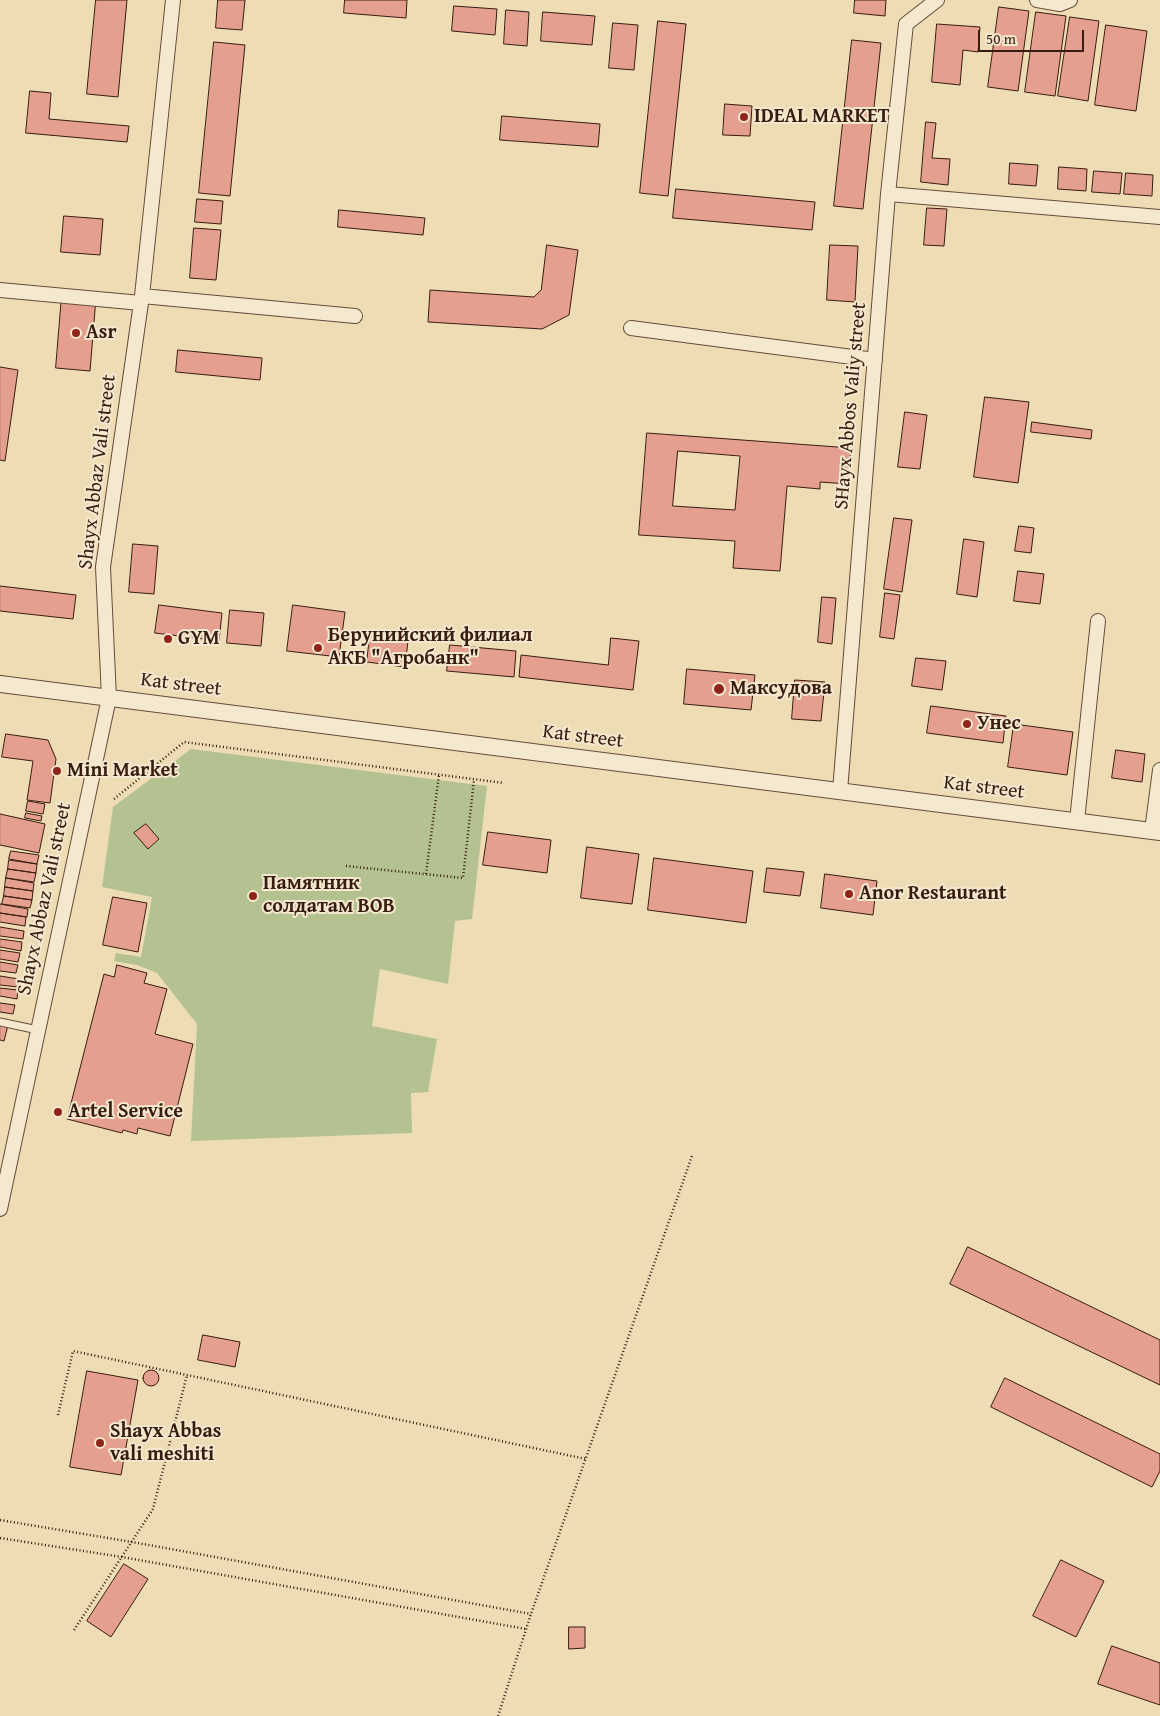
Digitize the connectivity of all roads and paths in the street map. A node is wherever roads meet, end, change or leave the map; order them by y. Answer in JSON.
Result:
{"nodes":[{"id":1,"x":173,"y":0,"type":"edge"},
{"id":2,"x":938,"y":0,"type":"edge"},
{"id":3,"x":1037,"y":0,"type":"edge"},
{"id":4,"x":1070,"y":0,"type":"edge"},
{"id":5,"x":888,"y":194,"type":"junction"},
{"id":6,"x":1160,"y":217,"type":"edge"},
{"id":7,"x":0,"y":290,"type":"edge"},
{"id":8,"x":142,"y":299,"type":"junction"},
{"id":9,"x":355,"y":316,"type":"dead end"},
{"id":10,"x":630,"y":328,"type":"dead end"},
{"id":11,"x":875,"y":360,"type":"junction"},
{"id":12,"x":1098,"y":621,"type":"dead end"},
{"id":13,"x":0,"y":684,"type":"edge"},
{"id":14,"x":108,"y":698,"type":"junction"},
{"id":15,"x":1160,"y":770,"type":"edge"},
{"id":16,"x":439,"y":775,"type":"junction"},
{"id":17,"x":474,"y":780,"type":"junction"},
{"id":18,"x":504,"y":783,"type":"dead end"},
{"id":19,"x":840,"y":791,"type":"junction"},
{"id":20,"x":114,"y":798,"type":"dead end"},
{"id":21,"x":1077,"y":821,"type":"junction"},
{"id":22,"x":1156,"y":831,"type":"edge"},
{"id":23,"x":346,"y":866,"type":"dead end"},
{"id":24,"x":426,"y":874,"type":"junction"},
{"id":25,"x":0,"y":1022,"type":"edge"},
{"id":26,"x":38,"y":1030,"type":"junction"},
{"id":27,"x":692,"y":1156,"type":"dead end"},
{"id":28,"x":0,"y":1209,"type":"edge"},
{"id":29,"x":187,"y":1375,"type":"junction"},
{"id":30,"x":58,"y":1415,"type":"dead end"},
{"id":31,"x":586,"y":1459,"type":"junction"},
{"id":32,"x":0,"y":1520,"type":"edge"},
{"id":33,"x":0,"y":1538,"type":"edge"},
{"id":34,"x":132,"y":1542,"type":"junction"},
{"id":35,"x":122,"y":1557,"type":"junction"},
{"id":36,"x":531,"y":1614,"type":"junction"},
{"id":37,"x":526,"y":1629,"type":"junction"},
{"id":38,"x":74,"y":1630,"type":"dead end"},
{"id":39,"x":498,"y":1716,"type":"edge"}],
"edges":[{"from":1,"to":8,"type":"street","name":"Shayx Abbaz Vali street"},
{"from":2,"to":5,"type":"street","name":"SHayx Abbos Valiy street"},
{"from":3,"to":4,"type":"street"},
{"from":5,"to":6,"type":"street"},
{"from":5,"to":11,"type":"street","name":"SHayx Abbos Valiy street"},
{"from":7,"to":8,"type":"street"},
{"from":8,"to":9,"type":"street"},
{"from":8,"to":14,"type":"street","name":"Shayx Abbaz Vali street"},
{"from":10,"to":11,"type":"street"},
{"from":11,"to":19,"type":"street","name":"SHayx Abbos Valiy street"},
{"from":12,"to":21,"type":"street"},
{"from":13,"to":14,"type":"street","name":"Kat street"},
{"from":14,"to":19,"type":"street","name":"Kat street"},
{"from":14,"to":26,"type":"street","name":"Shayx Abbaz Vali street"},
{"from":15,"to":22,"type":"street"},
{"from":16,"to":17,"type":"path"},
{"from":16,"to":20,"type":"path"},
{"from":16,"to":24,"type":"path"},
{"from":17,"to":18,"type":"path"},
{"from":17,"to":24,"type":"path"},
{"from":19,"to":21,"type":"street","name":"Kat street"},
{"from":21,"to":22,"type":"street","name":"Kat street"},
{"from":23,"to":24,"type":"path"},
{"from":25,"to":26,"type":"lane"},
{"from":26,"to":28,"type":"street","name":"Shayx Abbaz Vali street"},
{"from":27,"to":31,"type":"path"},
{"from":29,"to":30,"type":"path"},
{"from":29,"to":31,"type":"path"},
{"from":29,"to":34,"type":"path"},
{"from":31,"to":36,"type":"path"},
{"from":32,"to":34,"type":"path"},
{"from":33,"to":35,"type":"path"},
{"from":34,"to":35,"type":"path"},
{"from":34,"to":36,"type":"path"},
{"from":35,"to":37,"type":"path"},
{"from":35,"to":38,"type":"path"},
{"from":36,"to":37,"type":"path"},
{"from":37,"to":39,"type":"path"}]}
